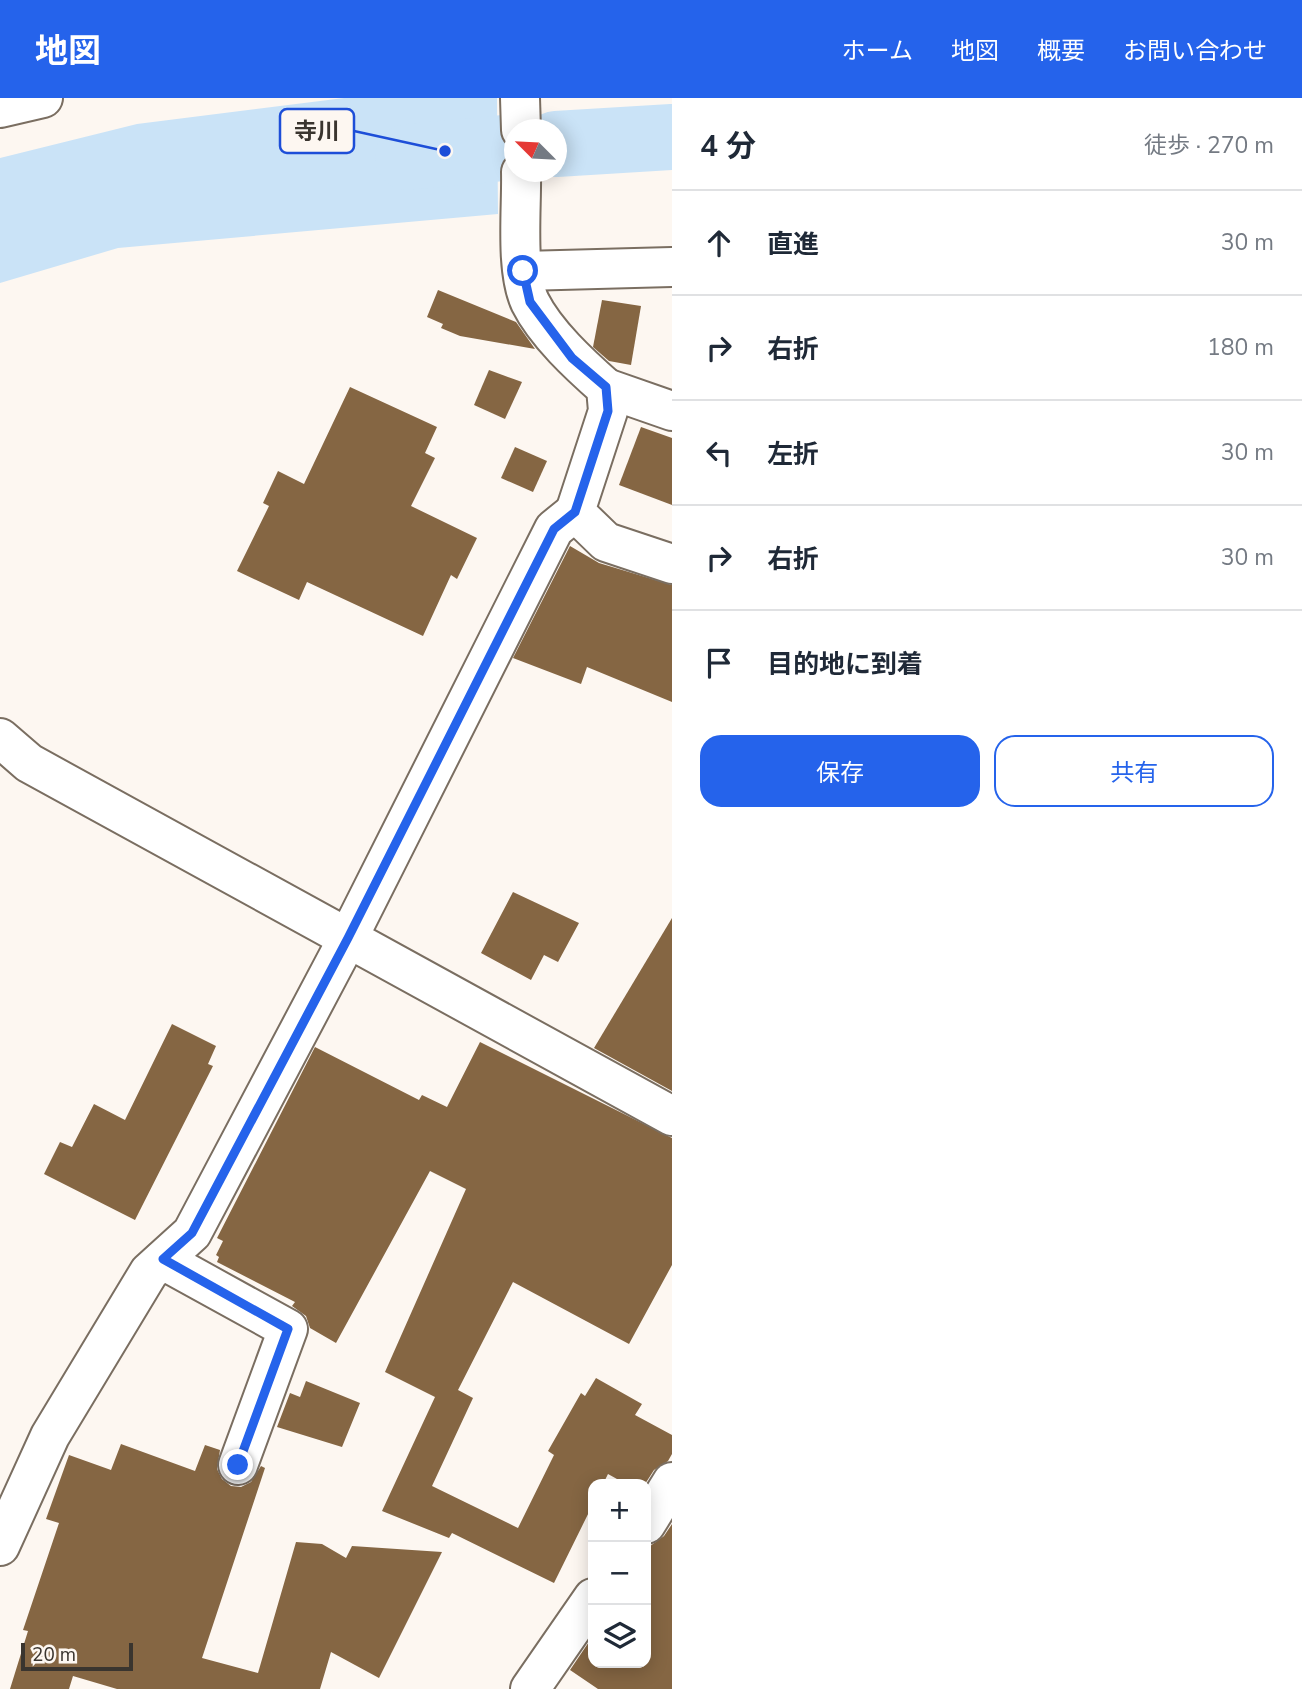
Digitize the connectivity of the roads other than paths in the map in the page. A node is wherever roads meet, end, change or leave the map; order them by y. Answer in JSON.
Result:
{"nodes":[{"id":1,"x":43,"y":98,"type":"edge"},
{"id":2,"x":520,"y":98,"type":"edge"},
{"id":3,"x":0,"y":108,"type":"edge"},
{"id":4,"x":521,"y":119,"type":"edge"},
{"id":5,"x":521,"y":182,"type":"edge"},
{"id":6,"x":523,"y":255,"type":"junction"},
{"id":7,"x":672,"y":267,"type":"edge"},
{"id":8,"x":606,"y":387,"type":"junction"},
{"id":9,"x":672,"y":411,"type":"edge"},
{"id":10,"x":575,"y":512,"type":"junction"},
{"id":11,"x":672,"y":564,"type":"edge"},
{"id":12,"x":0,"y":738,"type":"edge"},
{"id":13,"x":348,"y":938,"type":"junction"},
{"id":14,"x":672,"y":1116,"type":"edge"},
{"id":15,"x":163,"y":1259,"type":"junction"},
{"id":16,"x":238,"y":1465,"type":"dead end"},
{"id":17,"x":672,"y":1482,"type":"edge"},
{"id":18,"x":651,"y":1516,"type":"edge"},
{"id":19,"x":0,"y":1546,"type":"edge"},
{"id":20,"x":588,"y":1605,"type":"edge"},
{"id":21,"x":530,"y":1689,"type":"edge"}],
"edges":[{"from":1,"to":3,"type":"street"},
{"from":2,"to":4,"type":"street"},
{"from":5,"to":6,"type":"street"},
{"from":6,"to":7,"type":"street"},
{"from":6,"to":8,"type":"street"},
{"from":8,"to":9,"type":"street"},
{"from":8,"to":10,"type":"street"},
{"from":10,"to":11,"type":"street"},
{"from":10,"to":13,"type":"street"},
{"from":12,"to":13,"type":"street"},
{"from":13,"to":14,"type":"street"},
{"from":13,"to":15,"type":"street"},
{"from":15,"to":16,"type":"street"},
{"from":15,"to":19,"type":"street"},
{"from":17,"to":18,"type":"street"},
{"from":20,"to":21,"type":"street"}]}
